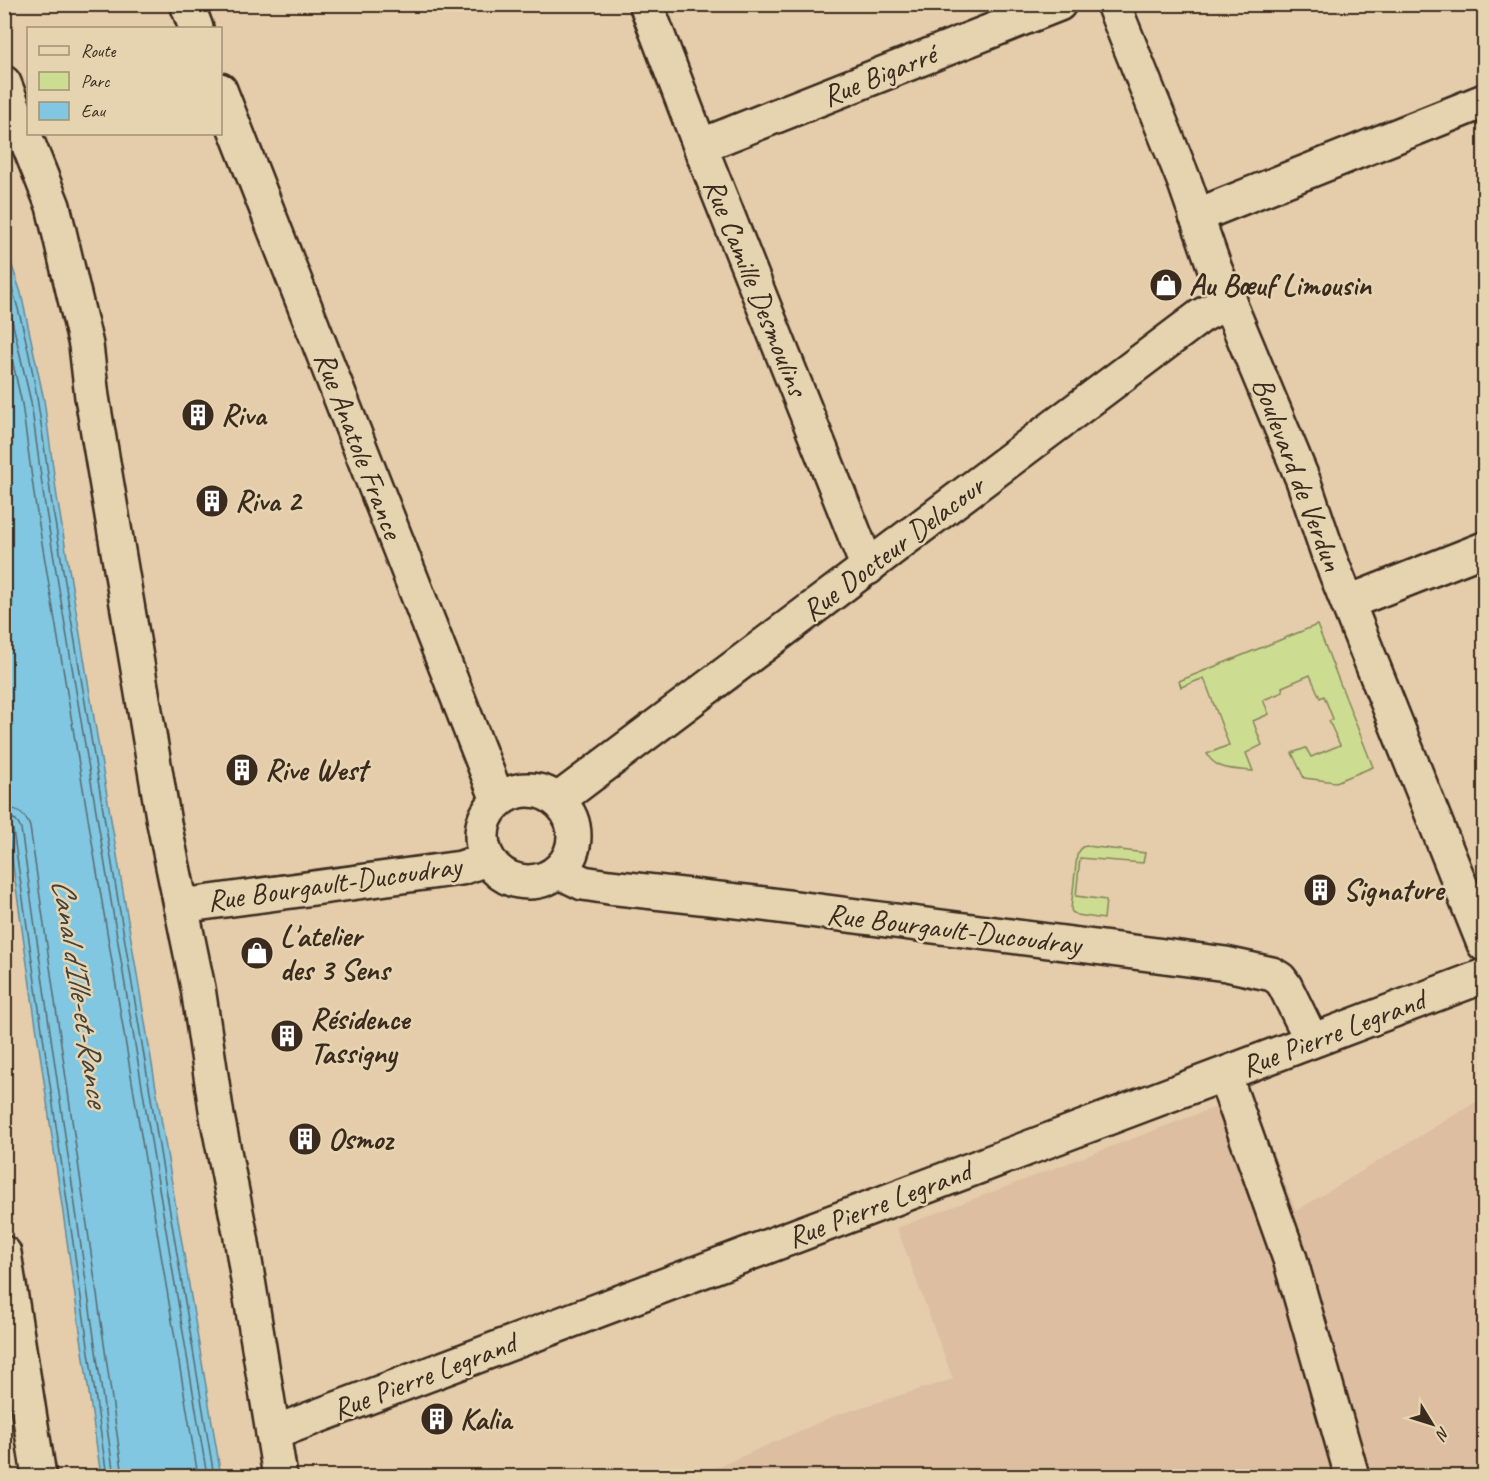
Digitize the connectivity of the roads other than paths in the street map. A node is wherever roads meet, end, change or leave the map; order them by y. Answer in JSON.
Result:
{"nodes":[{"id":1,"x":187,"y":4,"type":"edge"},
{"id":2,"x":646,"y":4,"type":"edge"},
{"id":3,"x":1059,"y":4,"type":"edge"},
{"id":4,"x":1113,"y":4,"type":"edge"},
{"id":5,"x":196,"y":27,"type":"edge"},
{"id":6,"x":4,"y":83,"type":"edge"},
{"id":7,"x":222,"y":95,"type":"edge"},
{"id":8,"x":1485,"y":101,"type":"edge"},
{"id":9,"x":700,"y":146,"type":"junction"},
{"id":10,"x":1196,"y":216,"type":"junction"},
{"id":11,"x":1230,"y":301,"type":"junction"},
{"id":12,"x":1485,"y":549,"type":"edge"},
{"id":13,"x":868,"y":568,"type":"junction"},
{"id":14,"x":1349,"y":602,"type":"junction"},
{"id":15,"x":498,"y":800,"type":"junction"},
{"id":16,"x":558,"y":800,"type":"junction"},
{"id":17,"x":487,"y":859,"type":"junction"},
{"id":18,"x":558,"y":871,"type":"junction"},
{"id":19,"x":181,"y":906,"type":"junction"},
{"id":20,"x":1485,"y":944,"type":"edge"},
{"id":21,"x":1485,"y":976,"type":"edge"},
{"id":22,"x":1312,"y":1041,"type":"junction"},
{"id":23,"x":1224,"y":1074,"type":"junction"},
{"id":24,"x":4,"y":1253,"type":"edge"},
{"id":25,"x":8,"y":1304,"type":"edge"},
{"id":26,"x":273,"y":1433,"type":"junction"},
{"id":27,"x":39,"y":1476,"type":"edge"},
{"id":28,"x":280,"y":1476,"type":"edge"},
{"id":29,"x":1352,"y":1476,"type":"edge"}],
"edges":[{"from":1,"to":5,"type":"street"},
{"from":2,"to":9,"type":"street","name":"Rue Camille Desmoulins"},
{"from":3,"to":9,"type":"street","name":"Rue Bigarré"},
{"from":4,"to":10,"type":"street","name":"Boulevard de Verdun"},
{"from":6,"to":19,"type":"street"},
{"from":7,"to":15,"type":"street","name":"Rue Anatole France"},
{"from":8,"to":10,"type":"street"},
{"from":9,"to":13,"type":"street","name":"Rue Camille Desmoulins"},
{"from":10,"to":11,"type":"street","name":"Boulevard de Verdun"},
{"from":11,"to":13,"type":"street","name":"Rue Docteur Delacour"},
{"from":11,"to":14,"type":"street","name":"Boulevard de Verdun"},
{"from":12,"to":14,"type":"street"},
{"from":13,"to":16,"type":"street","name":"Rue Docteur Delacour"},
{"from":14,"to":20,"type":"street","name":"Boulevard de Verdun"},
{"from":15,"to":16,"type":"street"},
{"from":15,"to":17,"type":"street","name":"Rue Bourgault-Ducoudray"},
{"from":16,"to":18,"type":"street"},
{"from":17,"to":18,"type":"street","name":"Rue Bourgault-Ducoudray"},
{"from":17,"to":19,"type":"street","name":"Rue Bourgault-Ducoudray"},
{"from":18,"to":22,"type":"street","name":"Rue Bourgault-Ducoudray"},
{"from":19,"to":26,"type":"street"},
{"from":21,"to":22,"type":"street","name":"Rue Pierre Legrand"},
{"from":22,"to":23,"type":"street","name":"Rue Pierre Legrand"},
{"from":23,"to":26,"type":"street","name":"Rue Pierre Legrand"},
{"from":23,"to":29,"type":"street"},
{"from":24,"to":25,"type":"street"},
{"from":25,"to":27,"type":"street"},
{"from":26,"to":28,"type":"street"}]}
